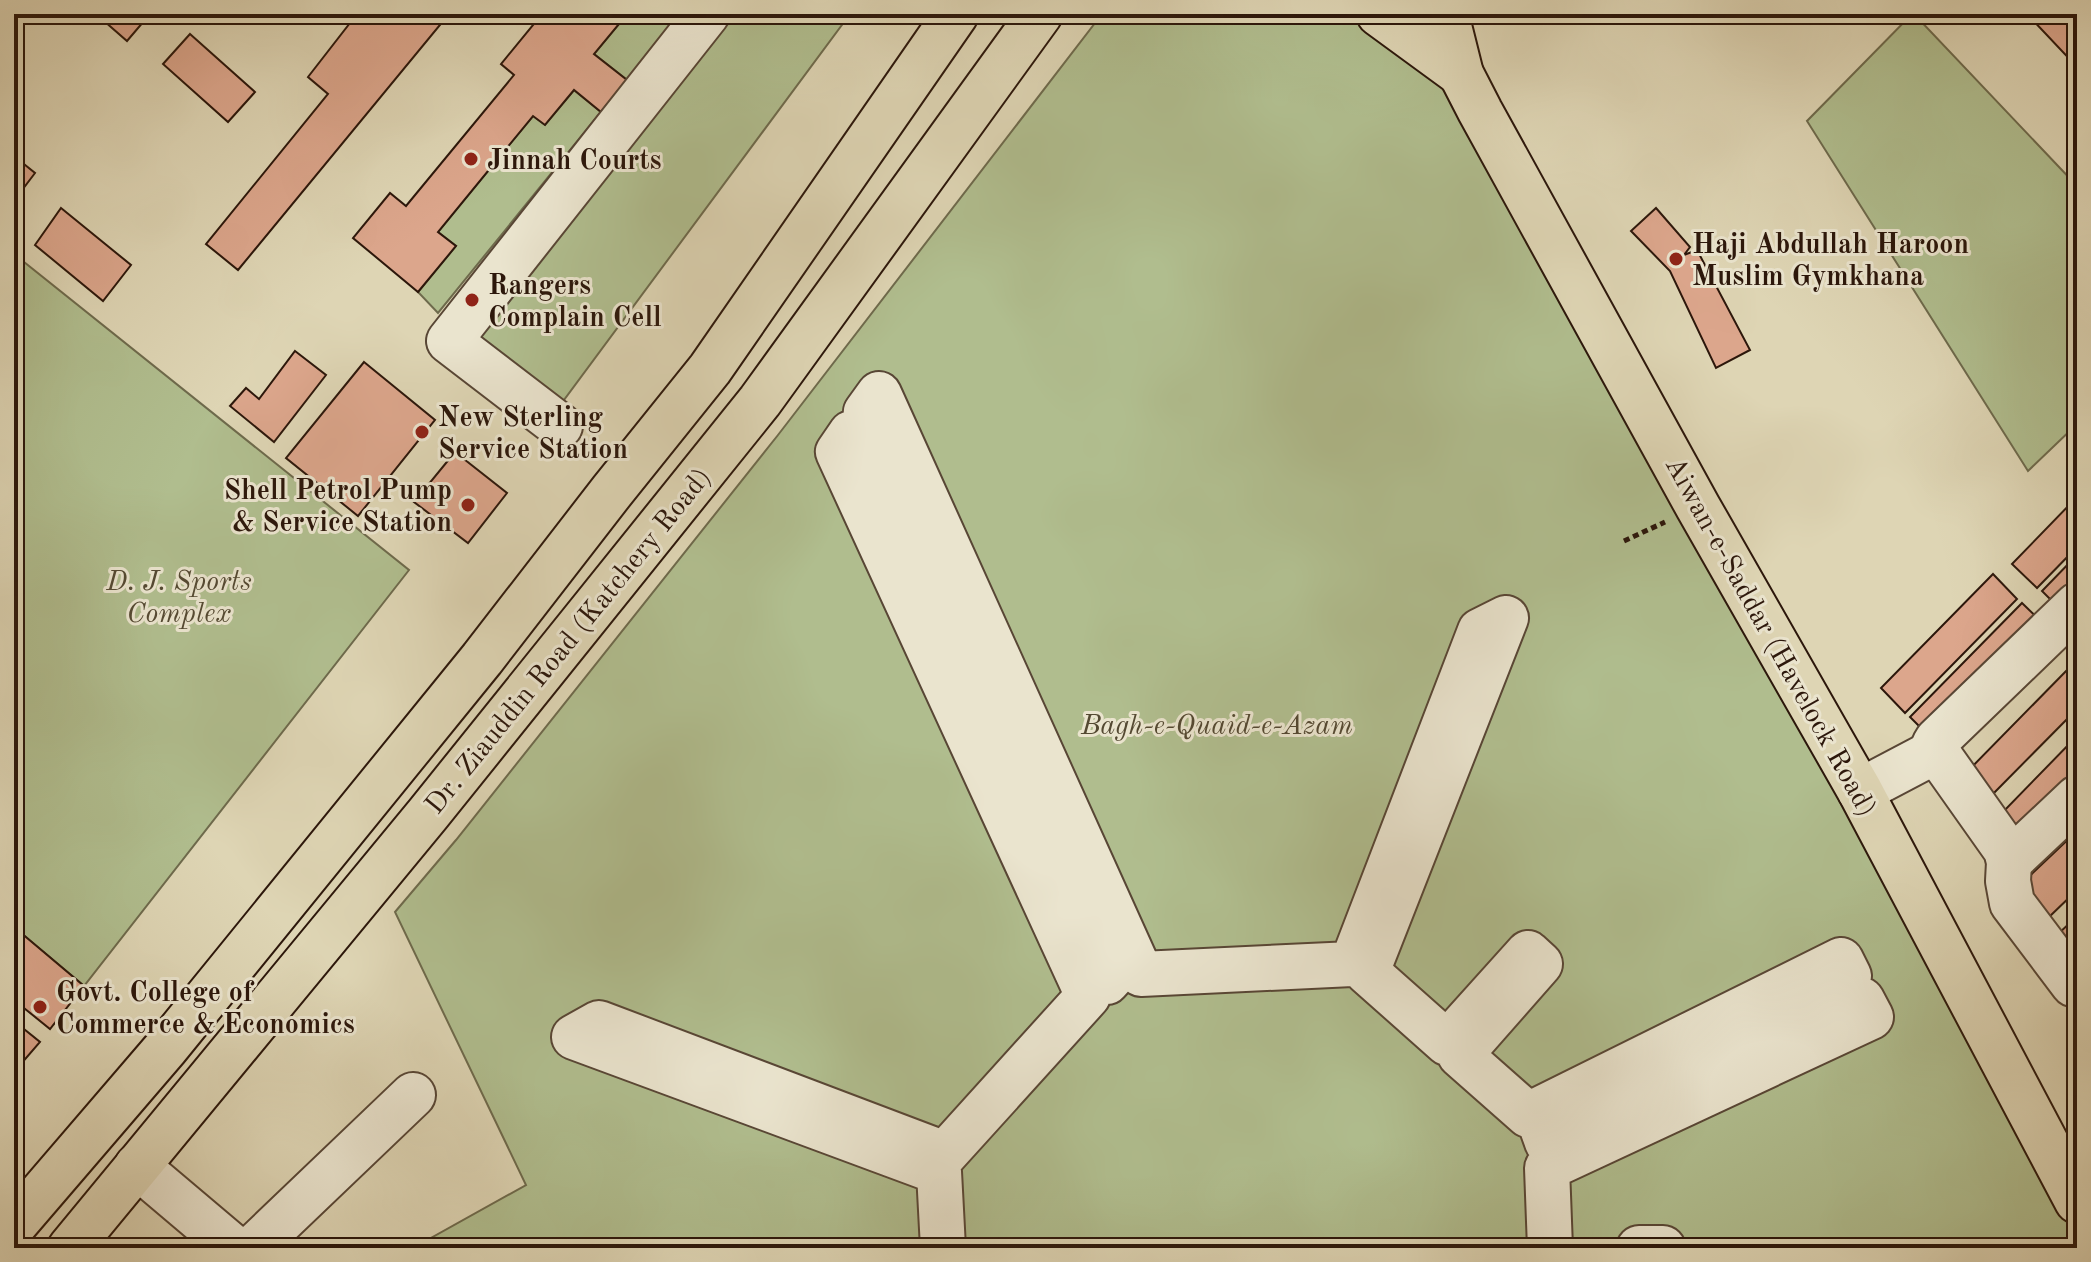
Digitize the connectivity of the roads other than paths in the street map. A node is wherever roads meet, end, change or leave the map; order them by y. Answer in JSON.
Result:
{"nodes":[{"id":1,"x":707,"y":14,"type":"edge"},
{"id":2,"x":956,"y":14,"type":"edge"},
{"id":3,"x":1040,"y":14,"type":"edge"},
{"id":4,"x":1379,"y":14,"type":"edge"},
{"id":5,"x":1446,"y":14,"type":"edge"},
{"id":6,"x":1461,"y":74,"type":"junction"},
{"id":7,"x":560,"y":426,"type":"dead end"},
{"id":8,"x":2077,"y":605,"type":"edge"},
{"id":9,"x":1936,"y":751,"type":"junction"},
{"id":10,"x":1860,"y":791,"type":"junction"},
{"id":11,"x":2077,"y":798,"type":"edge"},
{"id":12,"x":2009,"y":862,"type":"junction"},
{"id":13,"x":2077,"y":984,"type":"edge"},
{"id":14,"x":413,"y":1095,"type":"dead end"},
{"id":15,"x":137,"y":1166,"type":"junction"},
{"id":16,"x":2077,"y":1201,"type":"edge"},
{"id":17,"x":14,"y":1225,"type":"edge"},
{"id":18,"x":70,"y":1248,"type":"edge"},
{"id":19,"x":234,"y":1248,"type":"edge"},
{"id":20,"x":253,"y":1248,"type":"edge"},
{"id":21,"x":943,"y":1248,"type":"edge"},
{"id":22,"x":1550,"y":1248,"type":"edge"},
{"id":23,"x":1639,"y":1248,"type":"edge"},
{"id":24,"x":1663,"y":1248,"type":"edge"}],
"edges":[{"from":1,"to":7,"type":"street"},
{"from":2,"to":17,"type":"main road","name":"Dr. Ziauddin Road (Katchery Road)"},
{"from":3,"to":15,"type":"main road","name":"Dr. Ziauddin Road (Katchery Road)"},
{"from":4,"to":6,"type":"main road","name":"Aiwan-e-Saddar (Havelock Road)"},
{"from":5,"to":6,"type":"main road","name":"Aiwan-e-Saddar (Havelock Road)"},
{"from":6,"to":10,"type":"main road","name":"Aiwan-e-Saddar (Havelock Road)"},
{"from":8,"to":9,"type":"street"},
{"from":9,"to":10,"type":"street"},
{"from":9,"to":12,"type":"street"},
{"from":10,"to":16,"type":"main road","name":"Aiwan-e-Saddar (Havelock Road)"},
{"from":11,"to":12,"type":"street"},
{"from":12,"to":13,"type":"street"},
{"from":14,"to":20,"type":"street"},
{"from":15,"to":18,"type":"main road","name":"Dr. Ziauddin Road (Katchery Road)"},
{"from":15,"to":19,"type":"street"},
{"from":21,"to":22,"type":"street"},
{"from":23,"to":24,"type":"street"}]}
